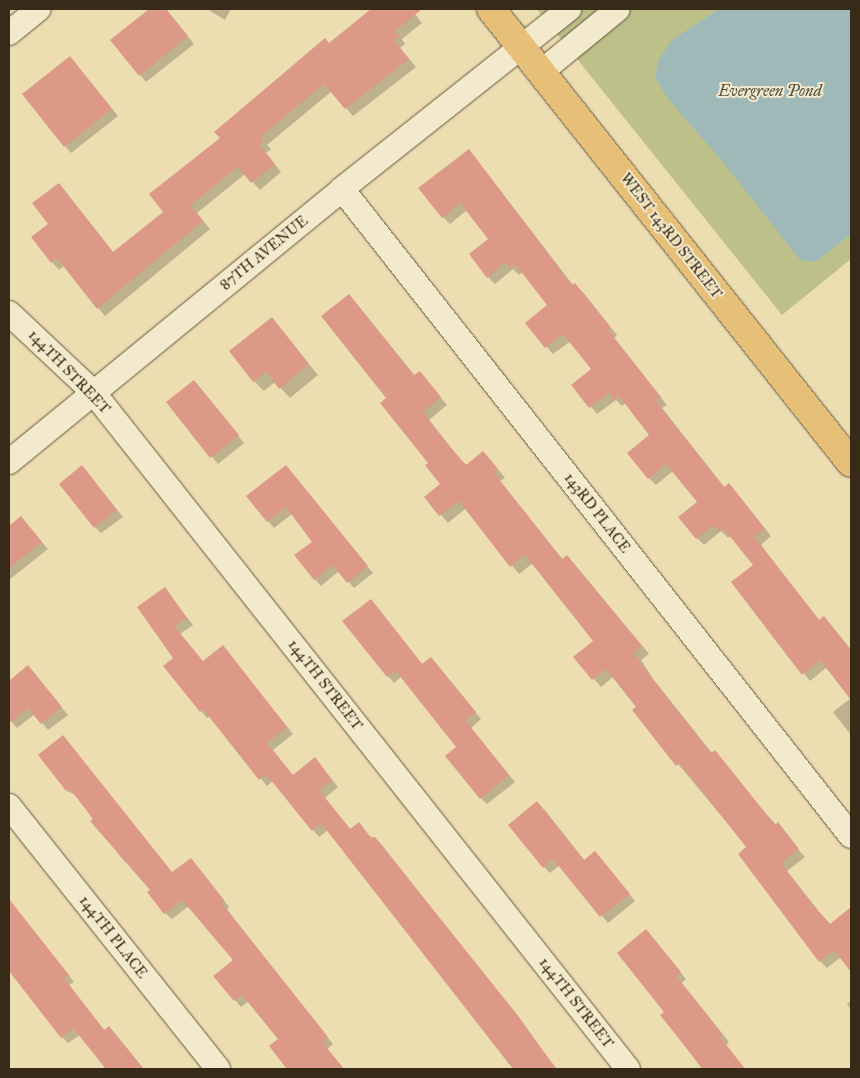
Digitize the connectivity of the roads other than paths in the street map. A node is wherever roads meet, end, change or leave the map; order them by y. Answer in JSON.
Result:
{"nodes":[{"id":1,"x":39,"y":9,"type":"edge"},
{"id":2,"x":491,"y":9,"type":"edge"},
{"id":3,"x":569,"y":9,"type":"edge"},
{"id":4,"x":618,"y":9,"type":"edge"},
{"id":5,"x":9,"y":34,"type":"edge"},
{"id":6,"x":520,"y":45,"type":"junction"},
{"id":7,"x":541,"y":72,"type":"junction"},
{"id":8,"x":342,"y":189,"type":"junction"},
{"id":9,"x":9,"y":313,"type":"edge"},
{"id":10,"x":92,"y":392,"type":"junction"},
{"id":11,"x":9,"y":462,"type":"edge"},
{"id":12,"x":851,"y":463,"type":"edge"},
{"id":13,"x":9,"y":806,"type":"edge"},
{"id":14,"x":851,"y":836,"type":"edge"},
{"id":15,"x":218,"y":1069,"type":"edge"},
{"id":16,"x":628,"y":1069,"type":"edge"}],
"edges":[{"from":1,"to":5,"type":"street"},
{"from":2,"to":6,"type":"main road","name":"WEST 143RD STREET"},
{"from":3,"to":6,"type":"street","name":"87TH AVENUE"},
{"from":4,"to":7,"type":"street"},
{"from":6,"to":7,"type":"main road","name":"WEST 143RD STREET"},
{"from":6,"to":8,"type":"street","name":"87TH AVENUE"},
{"from":7,"to":12,"type":"main road","name":"WEST 143RD STREET"},
{"from":8,"to":10,"type":"street","name":"87TH AVENUE"},
{"from":8,"to":14,"type":"street","name":"143RD PLACE"},
{"from":9,"to":10,"type":"street","name":"144TH STREET"},
{"from":10,"to":11,"type":"street","name":"87TH AVENUE"},
{"from":10,"to":16,"type":"street","name":"144TH STREET"},
{"from":13,"to":15,"type":"street","name":"144TH PLACE"}]}
